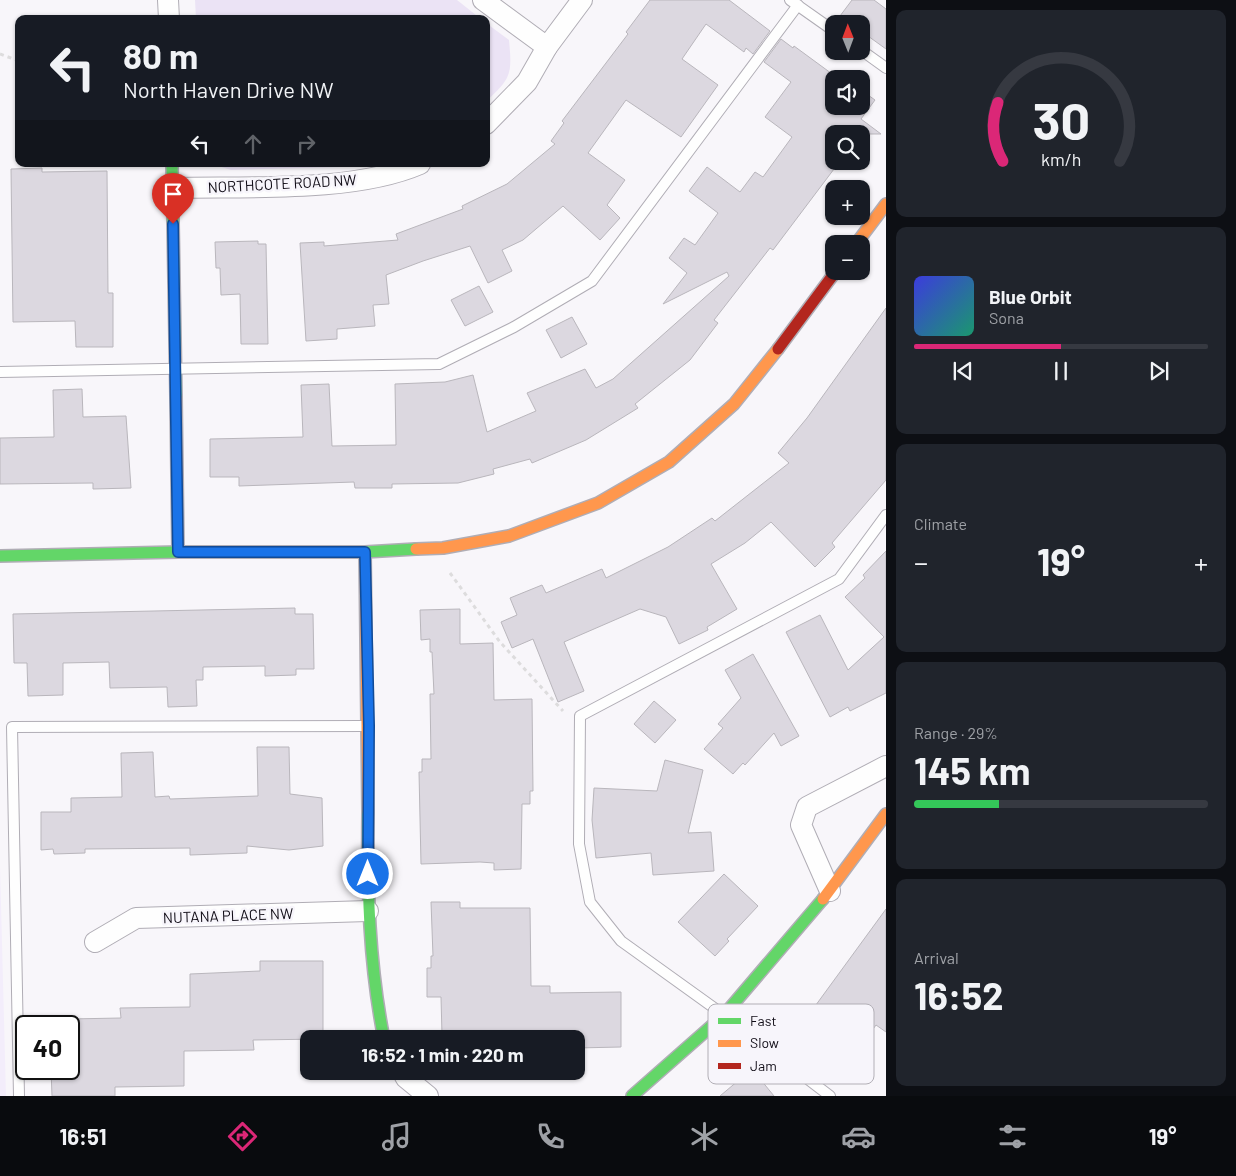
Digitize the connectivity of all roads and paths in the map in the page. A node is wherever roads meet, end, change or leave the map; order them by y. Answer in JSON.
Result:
{"nodes":[{"id":1,"x":168,"y":0,"type":"edge"},
{"id":2,"x":483,"y":0,"type":"edge"},
{"id":3,"x":582,"y":0,"type":"edge"},
{"id":4,"x":794,"y":3,"type":"edge"},
{"id":5,"x":169,"y":15,"type":"edge"},
{"id":6,"x":825,"y":25,"type":"edge"},
{"id":7,"x":547,"y":47,"type":"junction"},
{"id":8,"x":0,"y":54,"type":"edge"},
{"id":9,"x":870,"y":56,"type":"edge"},
{"id":10,"x":15,"y":60,"type":"edge"},
{"id":11,"x":886,"y":68,"type":"edge"},
{"id":12,"x":490,"y":120,"type":"edge"},
{"id":13,"x":172,"y":167,"type":"edge"},
{"id":14,"x":409,"y":167,"type":"edge"},
{"id":15,"x":172,"y":188,"type":"junction"},
{"id":16,"x":886,"y":204,"type":"edge"},
{"id":17,"x":863,"y":235,"type":"edge"},
{"id":18,"x":829,"y":280,"type":"edge"},
{"id":19,"x":175,"y":370,"type":"junction"},
{"id":20,"x":0,"y":372,"type":"edge"},
{"id":21,"x":886,"y":515,"type":"edge"},
{"id":22,"x":443,"y":548,"type":"junction"},
{"id":23,"x":178,"y":552,"type":"junction"},
{"id":24,"x":365,"y":552,"type":"junction"},
{"id":25,"x":0,"y":556,"type":"edge"},
{"id":26,"x":369,"y":726,"type":"junction"},
{"id":27,"x":580,"y":730,"type":"junction"},
{"id":28,"x":886,"y":766,"type":"edge"},
{"id":29,"x":886,"y":814,"type":"edge"},
{"id":30,"x":830,"y":891,"type":"junction"},
{"id":31,"x":368,"y":910,"type":"junction"},
{"id":32,"x":95,"y":942,"type":"dead end"},
{"id":33,"x":709,"y":1004,"type":"edge"},
{"id":34,"x":733,"y":1004,"type":"edge"},
{"id":35,"x":708,"y":1029,"type":"edge"},
{"id":36,"x":382,"y":1030,"type":"edge"},
{"id":37,"x":408,"y":1080,"type":"edge"},
{"id":38,"x":814,"y":1084,"type":"edge"},
{"id":39,"x":19,"y":1096,"type":"edge"},
{"id":40,"x":428,"y":1096,"type":"edge"},
{"id":41,"x":632,"y":1096,"type":"edge"},
{"id":42,"x":830,"y":1096,"type":"edge"}],
"edges":[{"from":1,"to":5,"type":"street"},
{"from":2,"to":7,"type":"street"},
{"from":3,"to":7,"type":"street"},
{"from":4,"to":6,"type":"lane"},
{"from":4,"to":19,"type":"lane"},
{"from":7,"to":12,"type":"street"},
{"from":8,"to":10,"type":"path"},
{"from":9,"to":11,"type":"lane"},
{"from":13,"to":15,"type":"street"},
{"from":14,"to":15,"type":"street","name":"NORTHCOTE ROAD NW"},
{"from":15,"to":19,"type":"street"},
{"from":16,"to":17,"type":"street"},
{"from":18,"to":22,"type":"street"},
{"from":19,"to":20,"type":"lane"},
{"from":19,"to":23,"type":"street"},
{"from":21,"to":27,"type":"lane"},
{"from":22,"to":24,"type":"street"},
{"from":22,"to":27,"type":"path"},
{"from":23,"to":24,"type":"street"},
{"from":23,"to":25,"type":"street"},
{"from":24,"to":26,"type":"street"},
{"from":26,"to":31,"type":"street"},
{"from":26,"to":39,"type":"lane"},
{"from":27,"to":33,"type":"lane"},
{"from":28,"to":30,"type":"street"},
{"from":29,"to":30,"type":"street"},
{"from":30,"to":34,"type":"street"},
{"from":31,"to":32,"type":"street","name":"NUTANA PLACE NW"},
{"from":31,"to":36,"type":"street"},
{"from":35,"to":41,"type":"street"},
{"from":37,"to":40,"type":"street"},
{"from":38,"to":42,"type":"lane"}]}
